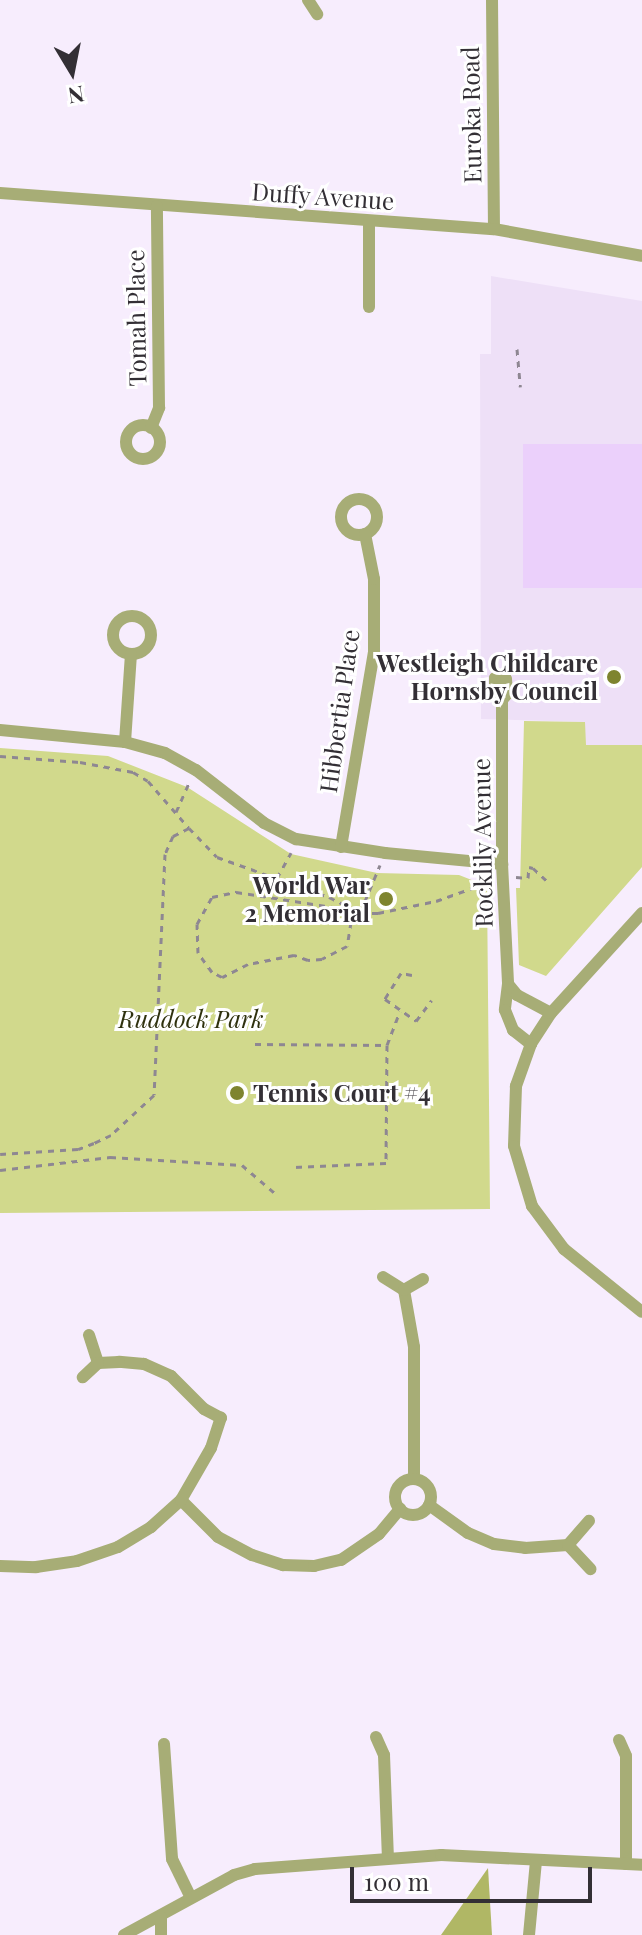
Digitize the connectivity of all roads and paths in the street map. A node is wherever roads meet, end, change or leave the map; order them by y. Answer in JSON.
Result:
{"nodes":[{"id":1,"x":308,"y":0,"type":"edge"},
{"id":2,"x":492,"y":0,"type":"edge"},
{"id":3,"x":317,"y":14,"type":"dead end"},
{"id":4,"x":0,"y":193,"type":"edge"},
{"id":5,"x":157,"y":206,"type":"junction"},
{"id":6,"x":369,"y":221,"type":"junction"},
{"id":7,"x":494,"y":229,"type":"junction"},
{"id":8,"x":642,"y":256,"type":"edge"},
{"id":9,"x":369,"y":307,"type":"dead end"},
{"id":10,"x":517,"y":349,"type":"dead end"},
{"id":11,"x":520,"y":387,"type":"dead end"},
{"id":12,"x":151,"y":428,"type":"dead end"},
{"id":13,"x":365,"y":534,"type":"dead end"},
{"id":14,"x":131,"y":654,"type":"dead end"},
{"id":15,"x":502,"y":700,"type":"dead end"},
{"id":16,"x":0,"y":730,"type":"edge"},
{"id":17,"x":125,"y":742,"type":"junction"},
{"id":18,"x":0,"y":756,"type":"edge"},
{"id":19,"x":196,"y":770,"type":"junction"},
{"id":20,"x":176,"y":812,"type":"junction"},
{"id":21,"x":189,"y":828,"type":"junction"},
{"id":22,"x":296,"y":839,"type":"junction"},
{"id":23,"x":341,"y":847,"type":"junction"},
{"id":24,"x":385,"y":853,"type":"junction"},
{"id":25,"x":502,"y":871,"type":"junction"},
{"id":26,"x":277,"y":878,"type":"junction"},
{"id":27,"x":550,"y":884,"type":"dead end"},
{"id":28,"x":329,"y":897,"type":"junction"},
{"id":29,"x":326,"y":904,"type":"junction"},
{"id":30,"x":360,"y":913,"type":"junction"},
{"id":31,"x":642,"y":913,"type":"edge"},
{"id":32,"x":351,"y":922,"type":"junction"},
{"id":33,"x":412,"y":975,"type":"dead end"},
{"id":34,"x":508,"y":984,"type":"junction"},
{"id":35,"x":432,"y":1000,"type":"dead end"},
{"id":36,"x":400,"y":1010,"type":"junction"},
{"id":37,"x":551,"y":1013,"type":"junction"},
{"id":38,"x":255,"y":1044,"type":"dead end"},
{"id":39,"x":531,"y":1044,"type":"junction"},
{"id":40,"x":387,"y":1045,"type":"junction"},
{"id":41,"x":0,"y":1154,"type":"edge"},
{"id":42,"x":294,"y":1167,"type":"dead end"},
{"id":43,"x":0,"y":1170,"type":"edge"},
{"id":44,"x":277,"y":1195,"type":"dead end"},
{"id":45,"x":383,"y":1277,"type":"dead end"},
{"id":46,"x":423,"y":1279,"type":"dead end"},
{"id":47,"x":404,"y":1290,"type":"junction"},
{"id":48,"x":642,"y":1312,"type":"edge"},
{"id":49,"x":89,"y":1335,"type":"dead end"},
{"id":50,"x":98,"y":1363,"type":"junction"},
{"id":51,"x":83,"y":1377,"type":"dead end"},
{"id":52,"x":414,"y":1479,"type":"junction"},
{"id":53,"x":181,"y":1500,"type":"junction"},
{"id":54,"x":429,"y":1505,"type":"junction"},
{"id":55,"x":400,"y":1509,"type":"junction"},
{"id":56,"x":589,"y":1521,"type":"dead end"},
{"id":57,"x":568,"y":1545,"type":"junction"},
{"id":58,"x":0,"y":1566,"type":"edge"},
{"id":59,"x":590,"y":1569,"type":"dead end"},
{"id":60,"x":376,"y":1737,"type":"dead end"},
{"id":61,"x":619,"y":1740,"type":"dead end"},
{"id":62,"x":164,"y":1744,"type":"dead end"},
{"id":63,"x":388,"y":1857,"type":"junction"},
{"id":64,"x":536,"y":1861,"type":"junction"},
{"id":65,"x":626,"y":1864,"type":"junction"},
{"id":66,"x":642,"y":1865,"type":"edge"},
{"id":67,"x":191,"y":1898,"type":"junction"},
{"id":68,"x":161,"y":1917,"type":"junction"},
{"id":69,"x":124,"y":1935,"type":"edge"},
{"id":70,"x":161,"y":1935,"type":"edge"},
{"id":71,"x":529,"y":1935,"type":"edge"}],
"edges":[{"from":1,"to":3,"type":"street"},
{"from":2,"to":7,"type":"street","name":"Euroka Road"},
{"from":4,"to":5,"type":"street","name":"Duffy Avenue"},
{"from":5,"to":6,"type":"street","name":"Duffy Avenue"},
{"from":5,"to":12,"type":"street","name":"Tomah Place"},
{"from":6,"to":7,"type":"street","name":"Duffy Avenue"},
{"from":6,"to":9,"type":"street"},
{"from":7,"to":8,"type":"street","name":"Duffy Avenue"},
{"from":10,"to":11,"type":"path"},
{"from":13,"to":23,"type":"street","name":"Hibbertia Place"},
{"from":14,"to":17,"type":"street"},
{"from":15,"to":25,"type":"street","name":"Rocklily Avenue"},
{"from":16,"to":17,"type":"street"},
{"from":17,"to":19,"type":"street"},
{"from":18,"to":20,"type":"path"},
{"from":19,"to":20,"type":"path"},
{"from":19,"to":22,"type":"street"},
{"from":20,"to":21,"type":"path"},
{"from":21,"to":26,"type":"path"},
{"from":21,"to":41,"type":"path"},
{"from":22,"to":23,"type":"street"},
{"from":22,"to":26,"type":"path"},
{"from":23,"to":24,"type":"street"},
{"from":24,"to":25,"type":"street"},
{"from":24,"to":30,"type":"path"},
{"from":25,"to":27,"type":"path"},
{"from":25,"to":30,"type":"path"},
{"from":25,"to":34,"type":"street","name":"Rocklily Avenue"},
{"from":26,"to":28,"type":"path"},
{"from":28,"to":29,"type":"path"},
{"from":28,"to":30,"type":"path"},
{"from":29,"to":32,"type":"path"},
{"from":29,"to":32,"type":"path"},
{"from":30,"to":32,"type":"path"},
{"from":31,"to":37,"type":"street"},
{"from":33,"to":36,"type":"path"},
{"from":34,"to":37,"type":"street"},
{"from":34,"to":39,"type":"street","name":"Rocklily Avenue"},
{"from":35,"to":36,"type":"path"},
{"from":36,"to":40,"type":"path"},
{"from":37,"to":39,"type":"street"},
{"from":38,"to":40,"type":"path"},
{"from":39,"to":48,"type":"street"},
{"from":40,"to":42,"type":"path"},
{"from":43,"to":44,"type":"path"},
{"from":45,"to":47,"type":"street"},
{"from":46,"to":47,"type":"street"},
{"from":47,"to":52,"type":"street"},
{"from":49,"to":50,"type":"street"},
{"from":50,"to":51,"type":"street"},
{"from":50,"to":53,"type":"street"},
{"from":52,"to":54,"type":"street"},
{"from":52,"to":55,"type":"street"},
{"from":53,"to":55,"type":"street"},
{"from":53,"to":58,"type":"street"},
{"from":54,"to":55,"type":"street"},
{"from":54,"to":57,"type":"street"},
{"from":56,"to":57,"type":"street"},
{"from":57,"to":59,"type":"street"},
{"from":60,"to":63,"type":"street"},
{"from":61,"to":65,"type":"street"},
{"from":62,"to":67,"type":"street"},
{"from":63,"to":64,"type":"street"},
{"from":63,"to":67,"type":"street"},
{"from":64,"to":65,"type":"street"},
{"from":64,"to":71,"type":"street"},
{"from":65,"to":66,"type":"street"},
{"from":67,"to":68,"type":"street"},
{"from":68,"to":69,"type":"street"},
{"from":68,"to":70,"type":"street"}]}
